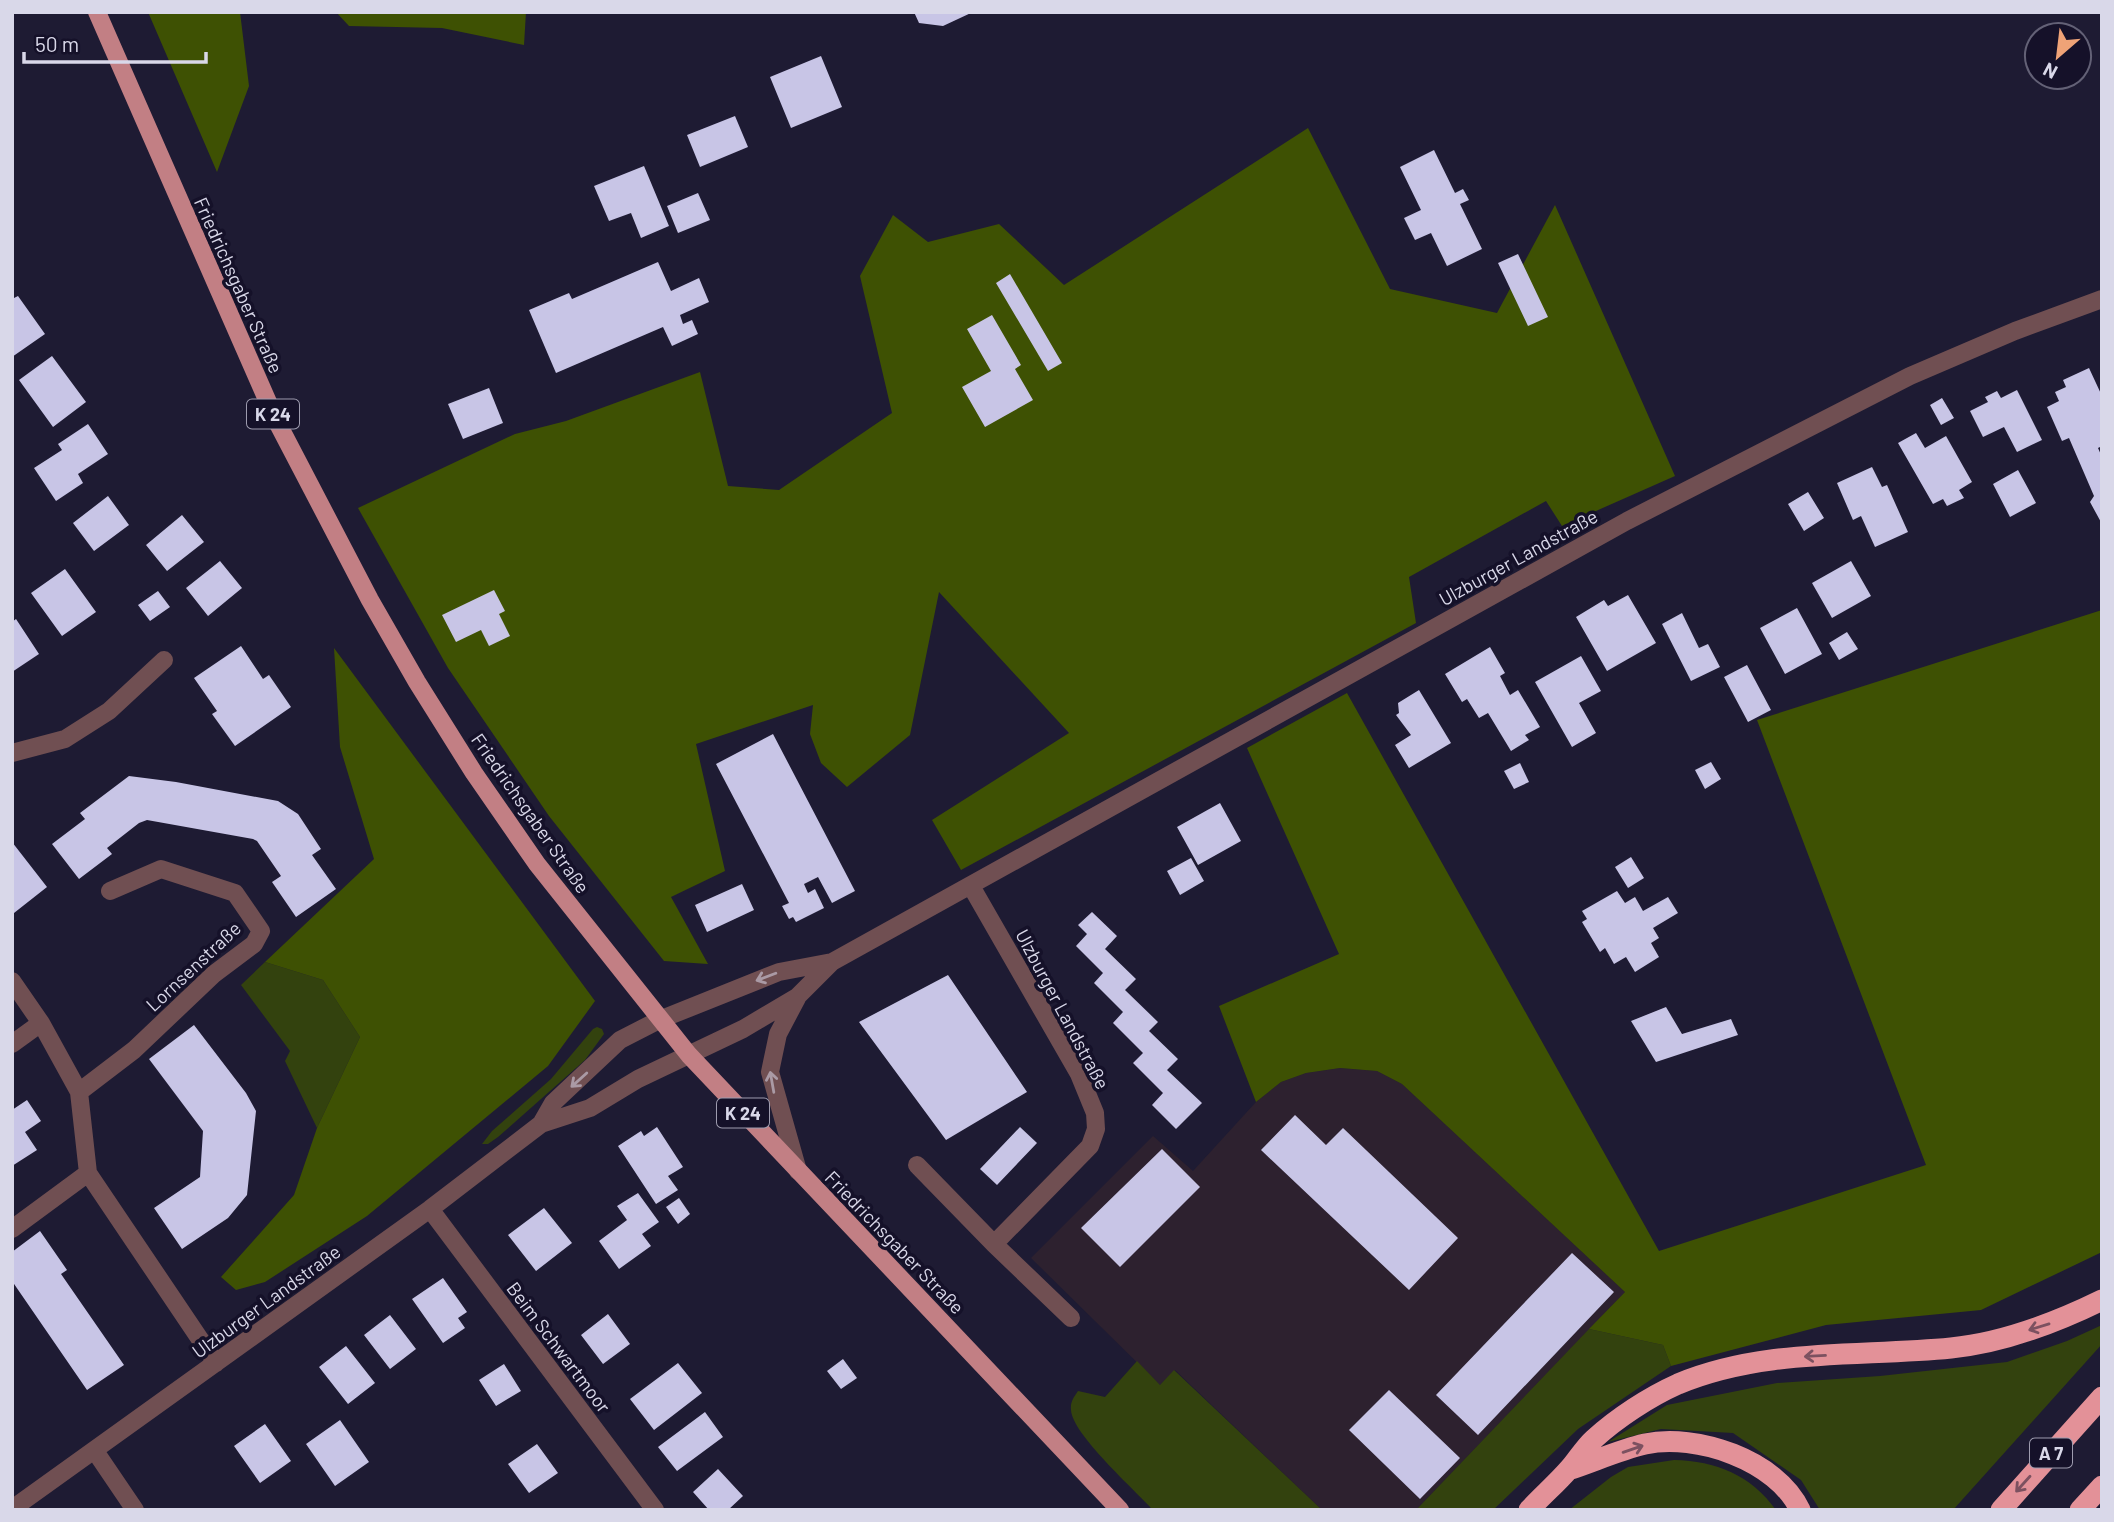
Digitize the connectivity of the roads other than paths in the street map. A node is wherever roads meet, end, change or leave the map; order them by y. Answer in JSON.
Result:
{"nodes":[{"id":1,"x":97,"y":12,"type":"edge"},
{"id":2,"x":2102,"y":299,"type":"edge"},
{"id":3,"x":164,"y":660,"type":"dead end"},
{"id":4,"x":12,"y":753,"type":"edge"},
{"id":5,"x":971,"y":886,"type":"junction"},
{"id":6,"x":110,"y":891,"type":"dead end"},
{"id":7,"x":832,"y":962,"type":"junction"},
{"id":8,"x":12,"y":981,"type":"edge"},
{"id":9,"x":797,"y":997,"type":"junction"},
{"id":10,"x":659,"y":1020,"type":"junction"},
{"id":11,"x":41,"y":1023,"type":"junction"},
{"id":12,"x":12,"y":1044,"type":"edge"},
{"id":13,"x":689,"y":1055,"type":"junction"},
{"id":14,"x":79,"y":1091,"type":"junction"},
{"id":15,"x":541,"y":1124,"type":"junction"},
{"id":16,"x":917,"y":1165,"type":"dead end"},
{"id":17,"x":798,"y":1171,"type":"junction"},
{"id":18,"x":88,"y":1173,"type":"junction"},
{"id":19,"x":430,"y":1209,"type":"junction"},
{"id":20,"x":12,"y":1229,"type":"edge"},
{"id":21,"x":994,"y":1244,"type":"junction"},
{"id":22,"x":2102,"y":1300,"type":"edge"},
{"id":23,"x":1071,"y":1318,"type":"dead end"},
{"id":24,"x":216,"y":1363,"type":"junction"},
{"id":25,"x":2102,"y":1397,"type":"edge"},
{"id":26,"x":95,"y":1451,"type":"junction"},
{"id":27,"x":1568,"y":1470,"type":"junction"},
{"id":28,"x":2102,"y":1486,"type":"edge"},
{"id":29,"x":12,"y":1509,"type":"edge"},
{"id":30,"x":135,"y":1510,"type":"edge"},
{"id":31,"x":655,"y":1510,"type":"edge"},
{"id":32,"x":1120,"y":1510,"type":"edge"},
{"id":33,"x":1529,"y":1510,"type":"edge"},
{"id":34,"x":1800,"y":1510,"type":"edge"},
{"id":35,"x":2001,"y":1510,"type":"edge"},
{"id":36,"x":2080,"y":1510,"type":"edge"}],
"edges":[{"from":1,"to":10,"type":"main road","name":"Friedrichsgaber Straße","number":"K 24"},
{"from":2,"to":5,"type":"street","name":"Ulzburger Landstraße"},
{"from":3,"to":4,"type":"street"},
{"from":5,"to":7,"type":"street","name":"Ulzburger Landstraße"},
{"from":5,"to":21,"type":"street","name":"Ulzburger Landstraße"},
{"from":6,"to":14,"type":"street","name":"Lornsenstraße"},
{"from":7,"to":9,"type":"street","name":"Ulzburger Landstraße"},
{"from":7,"to":10,"type":"street","name":"Ulzburger Landstraße","one_way":true},
{"from":8,"to":11,"type":"street"},
{"from":9,"to":13,"type":"street","name":"Ulzburger Landstraße"},
{"from":17,"to":9,"type":"street","name":"Ulzburger Landstraße","one_way":true},
{"from":10,"to":13,"type":"main road","name":"Friedrichsgaber Straße","number":"K 24"},
{"from":10,"to":15,"type":"street","name":"Ulzburger Landstraße","one_way":true},
{"from":11,"to":12,"type":"street"},
{"from":11,"to":14,"type":"street"},
{"from":13,"to":15,"type":"street","name":"Ulzburger Landstraße"},
{"from":13,"to":17,"type":"main road","name":"Friedrichsgaber Straße","number":"K 24"},
{"from":14,"to":18,"type":"street"},
{"from":15,"to":19,"type":"street","name":"Ulzburger Landstraße"},
{"from":16,"to":21,"type":"street"},
{"from":17,"to":32,"type":"main road","name":"Friedrichsgaber Straße","number":"K 24"},
{"from":18,"to":20,"type":"street"},
{"from":18,"to":24,"type":"street"},
{"from":19,"to":24,"type":"street","name":"Ulzburger Landstraße"},
{"from":19,"to":31,"type":"street","name":"Beim Schwartmoor"},
{"from":21,"to":23,"type":"street"},
{"from":22,"to":27,"type":"highway","one_way":true},
{"from":24,"to":26,"type":"street","name":"Ulzburger Landstraße"},
{"from":25,"to":35,"type":"highway","number":"A 7","one_way":true},
{"from":26,"to":29,"type":"street","name":"Ulzburger Landstraße"},
{"from":26,"to":30,"type":"street"},
{"from":27,"to":33,"type":"highway"},
{"from":27,"to":34,"type":"highway","one_way":true},
{"from":28,"to":36,"type":"highway"}]}
